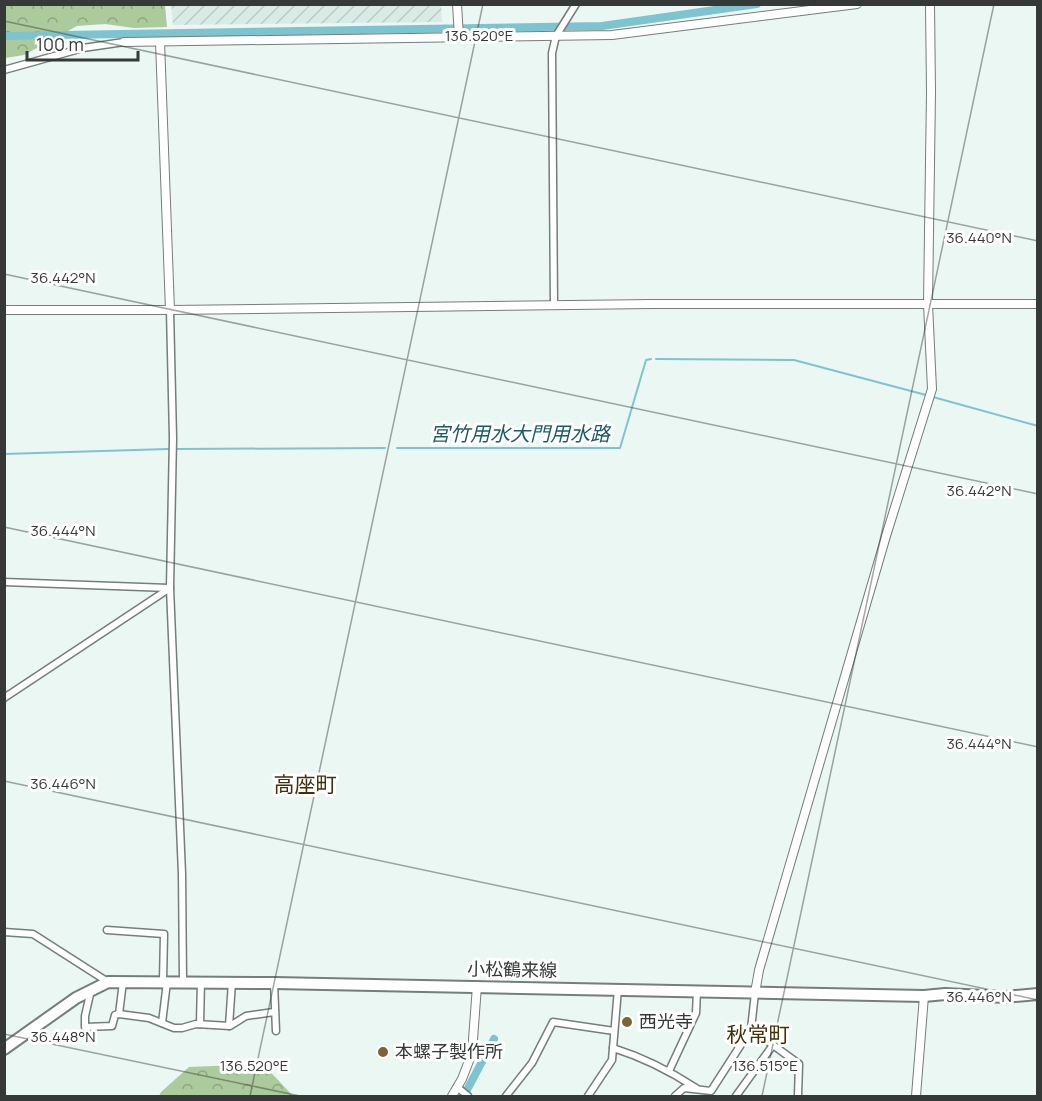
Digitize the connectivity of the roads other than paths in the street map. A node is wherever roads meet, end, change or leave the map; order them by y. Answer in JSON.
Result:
{"nodes":[{"id":1,"x":457,"y":4,"type":"edge"},
{"id":2,"x":576,"y":4,"type":"edge"},
{"id":3,"x":857,"y":4,"type":"edge"},
{"id":4,"x":930,"y":4,"type":"edge"},
{"id":5,"x":458,"y":31,"type":"junction"},
{"id":6,"x":557,"y":34,"type":"junction"},
{"id":7,"x":124,"y":42,"type":"joint"},
{"id":8,"x":160,"y":42,"type":"junction"},
{"id":9,"x":4,"y":70,"type":"edge"},
{"id":10,"x":928,"y":304,"type":"junction"},
{"id":11,"x":1038,"y":304,"type":"edge"},
{"id":12,"x":554,"y":305,"type":"junction"},
{"id":13,"x":4,"y":310,"type":"edge"},
{"id":14,"x":170,"y":310,"type":"junction"},
{"id":15,"x":4,"y":582,"type":"edge"},
{"id":16,"x":170,"y":588,"type":"junction"},
{"id":17,"x":4,"y":698,"type":"edge"},
{"id":18,"x":107,"y":930,"type":"dead end"},
{"id":19,"x":4,"y":932,"type":"edge"},
{"id":20,"x":165,"y":981,"type":"junction"},
{"id":21,"x":183,"y":981,"type":"junction"},
{"id":22,"x":201,"y":981,"type":"junction"},
{"id":23,"x":108,"y":982,"type":"junction"},
{"id":24,"x":123,"y":982,"type":"junction"},
{"id":25,"x":232,"y":982,"type":"junction"},
{"id":26,"x":274,"y":982,"type":"junction"},
{"id":27,"x":477,"y":986,"type":"junction"},
{"id":28,"x":91,"y":989,"type":"junction"},
{"id":29,"x":618,"y":989,"type":"junction"},
{"id":30,"x":697,"y":991,"type":"junction"},
{"id":31,"x":754,"y":993,"type":"junction"},
{"id":32,"x":1038,"y":994,"type":"edge"},
{"id":33,"x":924,"y":996,"type":"junction"},
{"id":34,"x":274,"y":1012,"type":"junction"},
{"id":35,"x":119,"y":1014,"type":"junction"},
{"id":36,"x":162,"y":1023,"type":"junction"},
{"id":37,"x":200,"y":1024,"type":"junction"},
{"id":38,"x":229,"y":1026,"type":"junction"},
{"id":39,"x":751,"y":1029,"type":"junction"},
{"id":40,"x":276,"y":1031,"type":"dead end"},
{"id":41,"x":614,"y":1031,"type":"junction"},
{"id":42,"x":773,"y":1045,"type":"junction"},
{"id":43,"x":613,"y":1048,"type":"junction"},
{"id":44,"x":4,"y":1049,"type":"edge"},
{"id":45,"x":669,"y":1071,"type":"junction"},
{"id":46,"x":457,"y":1087,"type":"junction"},
{"id":47,"x":699,"y":1090,"type":"junction"},
{"id":48,"x":452,"y":1096,"type":"edge"},
{"id":49,"x":468,"y":1096,"type":"edge"},
{"id":50,"x":506,"y":1096,"type":"edge"},
{"id":51,"x":588,"y":1096,"type":"edge"},
{"id":52,"x":675,"y":1096,"type":"edge"},
{"id":53,"x":736,"y":1096,"type":"edge"},
{"id":54,"x":798,"y":1096,"type":"edge"},
{"id":55,"x":916,"y":1096,"type":"edge"}],
"edges":[{"from":1,"to":5,"type":"street"},
{"from":2,"to":6,"type":"street"},
{"from":3,"to":6,"type":"street"},
{"from":4,"to":10,"type":"street"},
{"from":5,"to":6,"type":"street"},
{"from":5,"to":8,"type":"street"},
{"from":6,"to":12,"type":"street"},
{"from":7,"to":8,"type":"street"},
{"from":7,"to":9,"type":"street"},
{"from":8,"to":14,"type":"street"},
{"from":10,"to":11,"type":"street"},
{"from":10,"to":12,"type":"street"},
{"from":10,"to":31,"type":"street"},
{"from":12,"to":14,"type":"street"},
{"from":13,"to":14,"type":"street"},
{"from":14,"to":16,"type":"street"},
{"from":15,"to":16,"type":"street"},
{"from":16,"to":17,"type":"street"},
{"from":16,"to":21,"type":"street"},
{"from":18,"to":20,"type":"street"},
{"from":19,"to":23,"type":"street"},
{"from":20,"to":21,"type":"main road","name":"小松鶴来線"},
{"from":20,"to":24,"type":"main road","name":"小松鶴来線"},
{"from":20,"to":36,"type":"street"},
{"from":21,"to":22,"type":"main road","name":"小松鶴来線"},
{"from":22,"to":25,"type":"main road","name":"小松鶴来線"},
{"from":22,"to":37,"type":"street"},
{"from":23,"to":24,"type":"main road","name":"小松鶴来線"},
{"from":23,"to":28,"type":"main road","name":"小松鶴来線"},
{"from":24,"to":35,"type":"street"},
{"from":25,"to":26,"type":"main road","name":"小松鶴来線"},
{"from":25,"to":38,"type":"street"},
{"from":26,"to":27,"type":"main road","name":"小松鶴来線"},
{"from":26,"to":34,"type":"street"},
{"from":27,"to":29,"type":"main road","name":"小松鶴来線"},
{"from":27,"to":46,"type":"street"},
{"from":28,"to":35,"type":"street"},
{"from":28,"to":44,"type":"main road","name":"小松鶴来線"},
{"from":29,"to":30,"type":"main road","name":"小松鶴来線"},
{"from":29,"to":41,"type":"street"},
{"from":30,"to":31,"type":"main road","name":"小松鶴来線"},
{"from":30,"to":45,"type":"street"},
{"from":31,"to":33,"type":"main road","name":"小松鶴来線"},
{"from":31,"to":39,"type":"street"},
{"from":32,"to":33,"type":"main road","name":"小松鶴来線"},
{"from":33,"to":55,"type":"street"},
{"from":34,"to":38,"type":"street"},
{"from":34,"to":40,"type":"street"},
{"from":35,"to":36,"type":"street"},
{"from":36,"to":37,"type":"street"},
{"from":37,"to":38,"type":"street"},
{"from":39,"to":42,"type":"street"},
{"from":39,"to":47,"type":"street"},
{"from":41,"to":43,"type":"street"},
{"from":41,"to":50,"type":"street"},
{"from":42,"to":53,"type":"street"},
{"from":42,"to":54,"type":"street"},
{"from":43,"to":45,"type":"street"},
{"from":43,"to":51,"type":"street"},
{"from":45,"to":47,"type":"street"},
{"from":46,"to":48,"type":"street"},
{"from":46,"to":49,"type":"street"},
{"from":47,"to":52,"type":"street"}]}
